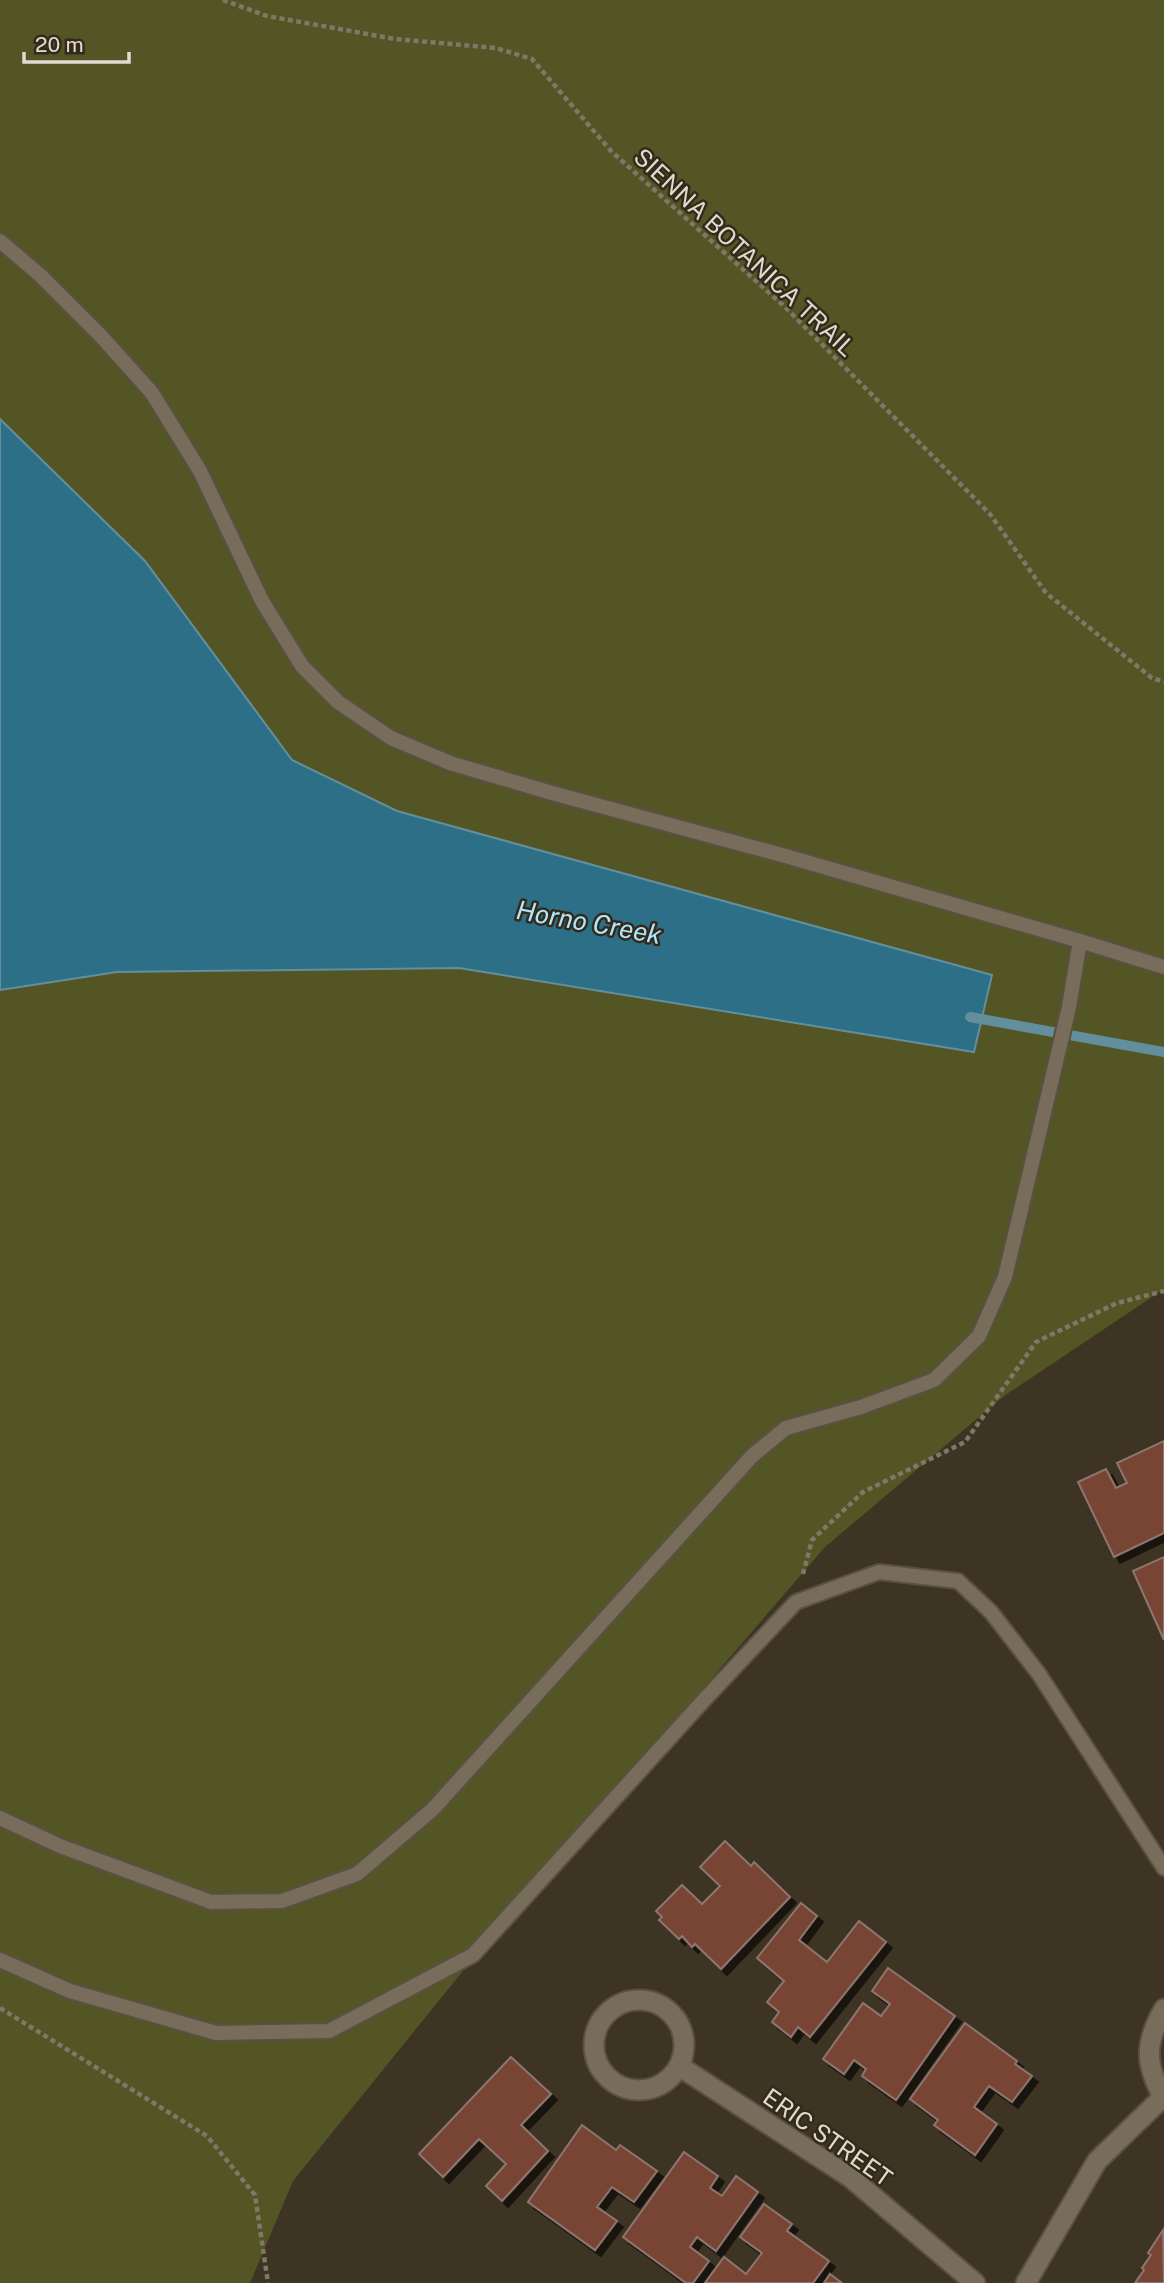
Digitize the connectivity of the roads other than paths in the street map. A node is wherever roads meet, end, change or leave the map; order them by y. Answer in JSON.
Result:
{"nodes":[{"id":1,"x":0,"y":241,"type":"edge"},
{"id":2,"x":1080,"y":941,"type":"junction"},
{"id":3,"x":1164,"y":967,"type":"edge"},
{"id":4,"x":0,"y":1818,"type":"edge"},
{"id":5,"x":1164,"y":1868,"type":"edge"},
{"id":6,"x":0,"y":1960,"type":"edge"},
{"id":7,"x":1164,"y":2009,"type":"edge"},
{"id":8,"x":679,"y":2066,"type":"junction"},
{"id":9,"x":1164,"y":2097,"type":"edge"},
{"id":10,"x":975,"y":2283,"type":"edge"},
{"id":11,"x":1026,"y":2283,"type":"edge"}],
"edges":[{"from":1,"to":2,"type":"lane"},
{"from":2,"to":3,"type":"lane"},
{"from":2,"to":4,"type":"lane"},
{"from":5,"to":6,"type":"lane"},
{"from":7,"to":9,"type":"street"},
{"from":8,"to":8,"type":"street"},
{"from":8,"to":10,"type":"street","name":"ERIC STREET"},
{"from":9,"to":11,"type":"street"}]}
